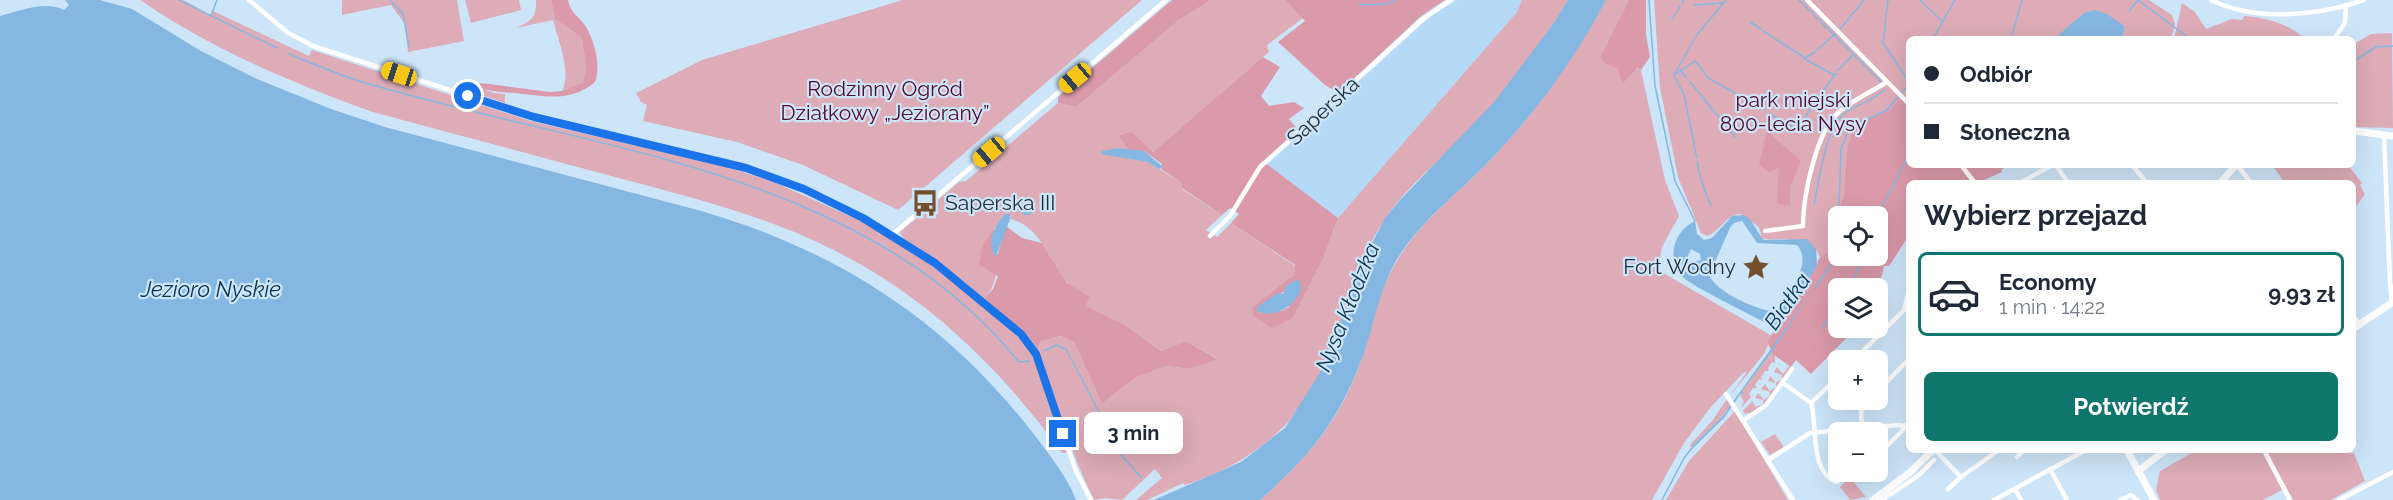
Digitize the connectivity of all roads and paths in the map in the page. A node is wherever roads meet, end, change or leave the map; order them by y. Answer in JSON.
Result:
{"nodes":[{"id":1,"x":249,"y":0,"type":"edge"},
{"id":2,"x":1166,"y":0,"type":"edge"},
{"id":3,"x":1451,"y":0,"type":"edge"},
{"id":4,"x":1807,"y":0,"type":"edge"},
{"id":5,"x":2211,"y":0,"type":"edge"},
{"id":6,"x":2364,"y":0,"type":"edge"},
{"id":7,"x":2347,"y":3,"type":"edge"},
{"id":8,"x":2336,"y":36,"type":"edge"},
{"id":9,"x":1887,"y":82,"type":"junction"},
{"id":10,"x":1906,"y":101,"type":"edge"},
{"id":11,"x":2356,"y":131,"type":"edge"},
{"id":12,"x":2393,"y":134,"type":"edge"},
{"id":13,"x":2384,"y":135,"type":"junction"},
{"id":14,"x":1963,"y":168,"type":"edge"},
{"id":15,"x":2048,"y":168,"type":"edge"},
{"id":16,"x":2056,"y":168,"type":"edge"},
{"id":17,"x":2134,"y":168,"type":"edge"},
{"id":18,"x":2233,"y":168,"type":"edge"},
{"id":19,"x":2238,"y":168,"type":"edge"},
{"id":20,"x":1973,"y":180,"type":"edge"},
{"id":21,"x":2026,"y":180,"type":"edge"},
{"id":22,"x":2066,"y":180,"type":"edge"},
{"id":23,"x":2144,"y":180,"type":"edge"},
{"id":24,"x":2223,"y":180,"type":"edge"},
{"id":25,"x":2248,"y":180,"type":"edge"},
{"id":26,"x":2386,"y":207,"type":"junction"},
{"id":27,"x":2393,"y":207,"type":"edge"},
{"id":28,"x":1765,"y":231,"type":"dead end"},
{"id":29,"x":892,"y":235,"type":"junction"},
{"id":30,"x":1210,"y":236,"type":"dead end"},
{"id":31,"x":2390,"y":236,"type":"edge"},
{"id":32,"x":2390,"y":284,"type":"junction"},
{"id":33,"x":2393,"y":290,"type":"edge"},
{"id":34,"x":1906,"y":302,"type":"edge"},
{"id":35,"x":2392,"y":303,"type":"edge"},
{"id":36,"x":1904,"y":310,"type":"joint"},
{"id":37,"x":2356,"y":326,"type":"edge"},
{"id":38,"x":1864,"y":350,"type":"edge"},
{"id":39,"x":1906,"y":362,"type":"edge"},
{"id":40,"x":1792,"y":369,"type":"dead end"},
{"id":41,"x":1888,"y":381,"type":"edge"},
{"id":42,"x":1783,"y":383,"type":"junction"},
{"id":43,"x":1828,"y":387,"type":"edge"},
{"id":44,"x":1728,"y":397,"type":"dead end"},
{"id":45,"x":1811,"y":403,"type":"junction"},
{"id":46,"x":1744,"y":420,"type":"junction"},
{"id":47,"x":1906,"y":426,"type":"edge"},
{"id":48,"x":1888,"y":427,"type":"edge"},
{"id":49,"x":1906,"y":428,"type":"edge"},
{"id":50,"x":1828,"y":431,"type":"edge"},
{"id":51,"x":1816,"y":432,"type":"junction"},
{"id":52,"x":1888,"y":445,"type":"edge"},
{"id":53,"x":1932,"y":453,"type":"edge"},
{"id":54,"x":1937,"y":453,"type":"edge"},
{"id":55,"x":1995,"y":453,"type":"edge"},
{"id":56,"x":2021,"y":453,"type":"edge"},
{"id":57,"x":2081,"y":453,"type":"edge"},
{"id":58,"x":2129,"y":453,"type":"edge"},
{"id":59,"x":2162,"y":453,"type":"edge"},
{"id":60,"x":2266,"y":453,"type":"edge"},
{"id":61,"x":2017,"y":457,"type":"dead end"},
{"id":62,"x":2155,"y":458,"type":"junction"},
{"id":63,"x":1768,"y":460,"type":"junction"},
{"id":64,"x":1934,"y":460,"type":"dead end"},
{"id":65,"x":2143,"y":462,"type":"junction"},
{"id":66,"x":2050,"y":470,"type":"junction"},
{"id":67,"x":2138,"y":470,"type":"junction"},
{"id":68,"x":1917,"y":472,"type":"junction"},
{"id":69,"x":2393,"y":472,"type":"edge"},
{"id":70,"x":1828,"y":474,"type":"edge"},
{"id":71,"x":1961,"y":477,"type":"junction"},
{"id":72,"x":1948,"y":489,"type":"dead end"},
{"id":73,"x":2015,"y":489,"type":"junction"},
{"id":74,"x":1091,"y":500,"type":"edge"},
{"id":75,"x":1793,"y":500,"type":"edge"},
{"id":76,"x":1873,"y":500,"type":"edge"},
{"id":77,"x":1882,"y":500,"type":"edge"},
{"id":78,"x":1995,"y":500,"type":"edge"},
{"id":79,"x":2021,"y":500,"type":"edge"},
{"id":80,"x":2067,"y":500,"type":"edge"},
{"id":81,"x":2120,"y":500,"type":"edge"},
{"id":82,"x":2137,"y":500,"type":"edge"},
{"id":83,"x":2154,"y":500,"type":"edge"},
{"id":84,"x":2290,"y":500,"type":"edge"},
{"id":85,"x":2339,"y":500,"type":"edge"}],
"edges":[{"from":1,"to":29,"type":"street"},
{"from":2,"to":29,"type":"street"},
{"from":3,"to":30,"type":"street","name":"Saperska"},
{"from":4,"to":9,"type":"street"},
{"from":5,"to":7,"type":"street"},
{"from":6,"to":7,"type":"street"},
{"from":7,"to":8,"type":"street"},
{"from":9,"to":10,"type":"street"},
{"from":9,"to":28,"type":"street"},
{"from":11,"to":13,"type":"street"},
{"from":12,"to":13,"type":"street"},
{"from":13,"to":26,"type":"street"},
{"from":14,"to":20,"type":"street"},
{"from":15,"to":21,"type":"street"},
{"from":16,"to":22,"type":"street"},
{"from":17,"to":23,"type":"street"},
{"from":18,"to":24,"type":"street"},
{"from":19,"to":25,"type":"street"},
{"from":26,"to":27,"type":"street"},
{"from":26,"to":31,"type":"street"},
{"from":29,"to":74,"type":"street"},
{"from":31,"to":32,"type":"street"},
{"from":32,"to":33,"type":"street"},
{"from":32,"to":35,"type":"street"},
{"from":34,"to":36,"type":"street"},
{"from":35,"to":37,"type":"street"},
{"from":36,"to":38,"type":"street"},
{"from":39,"to":41,"type":"street"},
{"from":40,"to":42,"type":"street"},
{"from":42,"to":45,"type":"street"},
{"from":42,"to":46,"type":"street"},
{"from":43,"to":45,"type":"street"},
{"from":44,"to":46,"type":"street"},
{"from":45,"to":51,"type":"street"},
{"from":46,"to":63,"type":"street"},
{"from":47,"to":48,"type":"street"},
{"from":49,"to":52,"type":"street"},
{"from":50,"to":51,"type":"street"},
{"from":51,"to":63,"type":"street"},
{"from":51,"to":70,"type":"street"},
{"from":53,"to":68,"type":"street"},
{"from":54,"to":71,"type":"street"},
{"from":55,"to":71,"type":"street"},
{"from":56,"to":61,"type":"street"},
{"from":57,"to":66,"type":"street"},
{"from":58,"to":65,"type":"street"},
{"from":58,"to":67,"type":"street"},
{"from":59,"to":62,"type":"street"},
{"from":60,"to":84,"type":"street"},
{"from":62,"to":65,"type":"street"},
{"from":62,"to":67,"type":"street"},
{"from":63,"to":75,"type":"street"},
{"from":64,"to":68,"type":"street"},
{"from":65,"to":67,"type":"street"},
{"from":66,"to":73,"type":"street"},
{"from":66,"to":80,"type":"street"},
{"from":67,"to":83,"type":"street"},
{"from":68,"to":76,"type":"street"},
{"from":68,"to":77,"type":"street"},
{"from":69,"to":85,"type":"street"},
{"from":71,"to":72,"type":"street"},
{"from":73,"to":78,"type":"street"},
{"from":73,"to":79,"type":"street"},
{"from":81,"to":82,"type":"street"}]}
